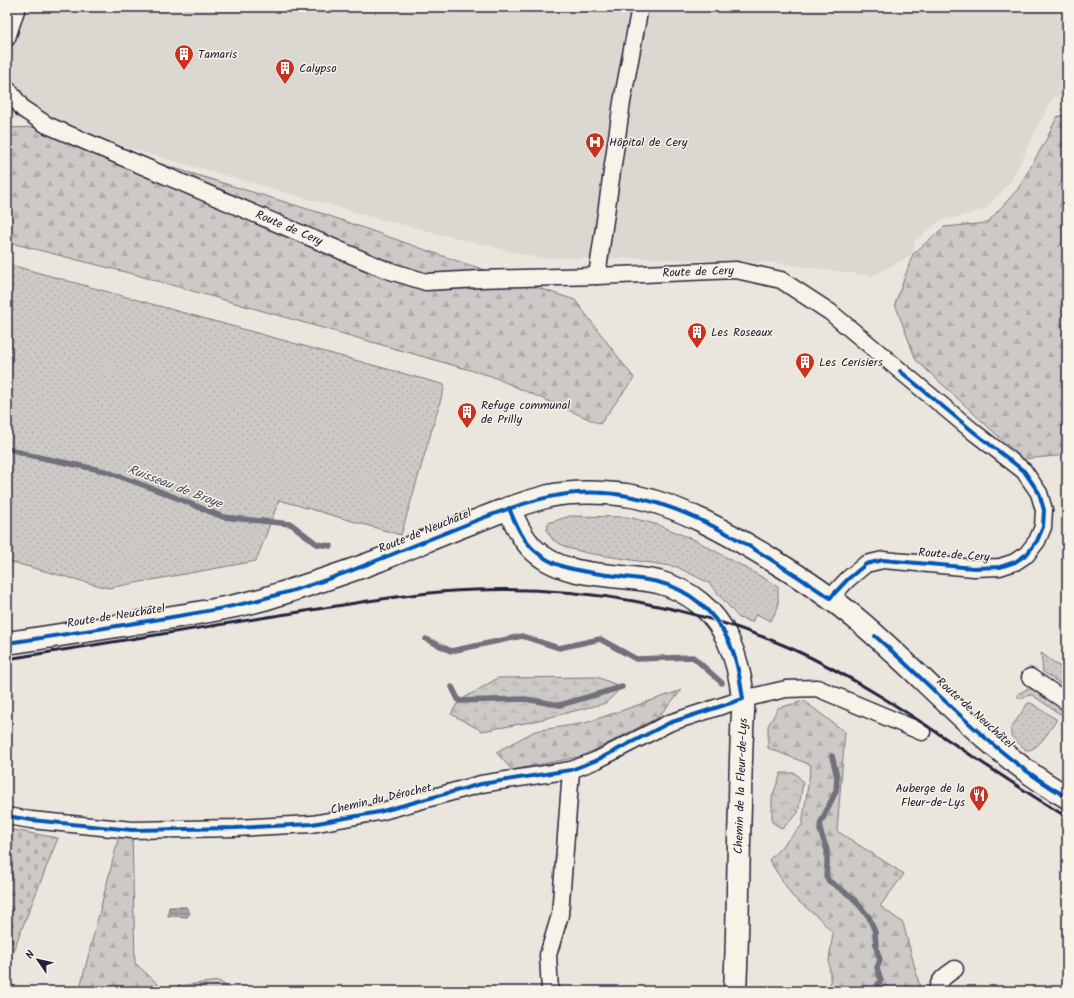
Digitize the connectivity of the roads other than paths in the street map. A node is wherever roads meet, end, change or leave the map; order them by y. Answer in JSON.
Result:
{"nodes":[{"id":1,"x":17,"y":7,"type":"edge"},
{"id":2,"x":640,"y":7,"type":"edge"},
{"id":3,"x":7,"y":38,"type":"edge"},
{"id":4,"x":7,"y":88,"type":"edge"},
{"id":5,"x":597,"y":276,"type":"junction"},
{"id":6,"x":509,"y":508,"type":"junction"},
{"id":7,"x":830,"y":598,"type":"junction"},
{"id":8,"x":7,"y":643,"type":"edge"},
{"id":9,"x":1030,"y":677,"type":"dead end"},
{"id":10,"x":743,"y":699,"type":"junction"},
{"id":11,"x":1067,"y":702,"type":"edge"},
{"id":12,"x":922,"y":732,"type":"dead end"},
{"id":13,"x":571,"y":770,"type":"junction"},
{"id":14,"x":1067,"y":797,"type":"edge"},
{"id":15,"x":7,"y":816,"type":"edge"},
{"id":16,"x":955,"y":969,"type":"dead end"},
{"id":17,"x":550,"y":991,"type":"edge"},
{"id":18,"x":735,"y":991,"type":"edge"},
{"id":19,"x":937,"y":991,"type":"edge"}],
"edges":[{"from":1,"to":3,"type":"street"},
{"from":2,"to":5,"type":"street"},
{"from":4,"to":5,"type":"street","name":"Route de Cery"},
{"from":5,"to":7,"type":"street","name":"Route de Cery"},
{"from":6,"to":7,"type":"main road","name":"Route de Neuchâtel"},
{"from":6,"to":8,"type":"main road","name":"Route de Neuchâtel"},
{"from":6,"to":10,"type":"main road","name":"Chemin de la Fleur-de-Lys"},
{"from":7,"to":14,"type":"main road","name":"Route de Neuchâtel"},
{"from":9,"to":11,"type":"street"},
{"from":10,"to":12,"type":"street","name":"Chemin du Dérochet"},
{"from":10,"to":13,"type":"street","name":"Chemin du Dérochet"},
{"from":10,"to":18,"type":"main road","name":"Chemin de la Fleur-de-Lys"},
{"from":13,"to":15,"type":"street","name":"Chemin du Dérochet"},
{"from":13,"to":17,"type":"street"},
{"from":16,"to":19,"type":"street"}]}
